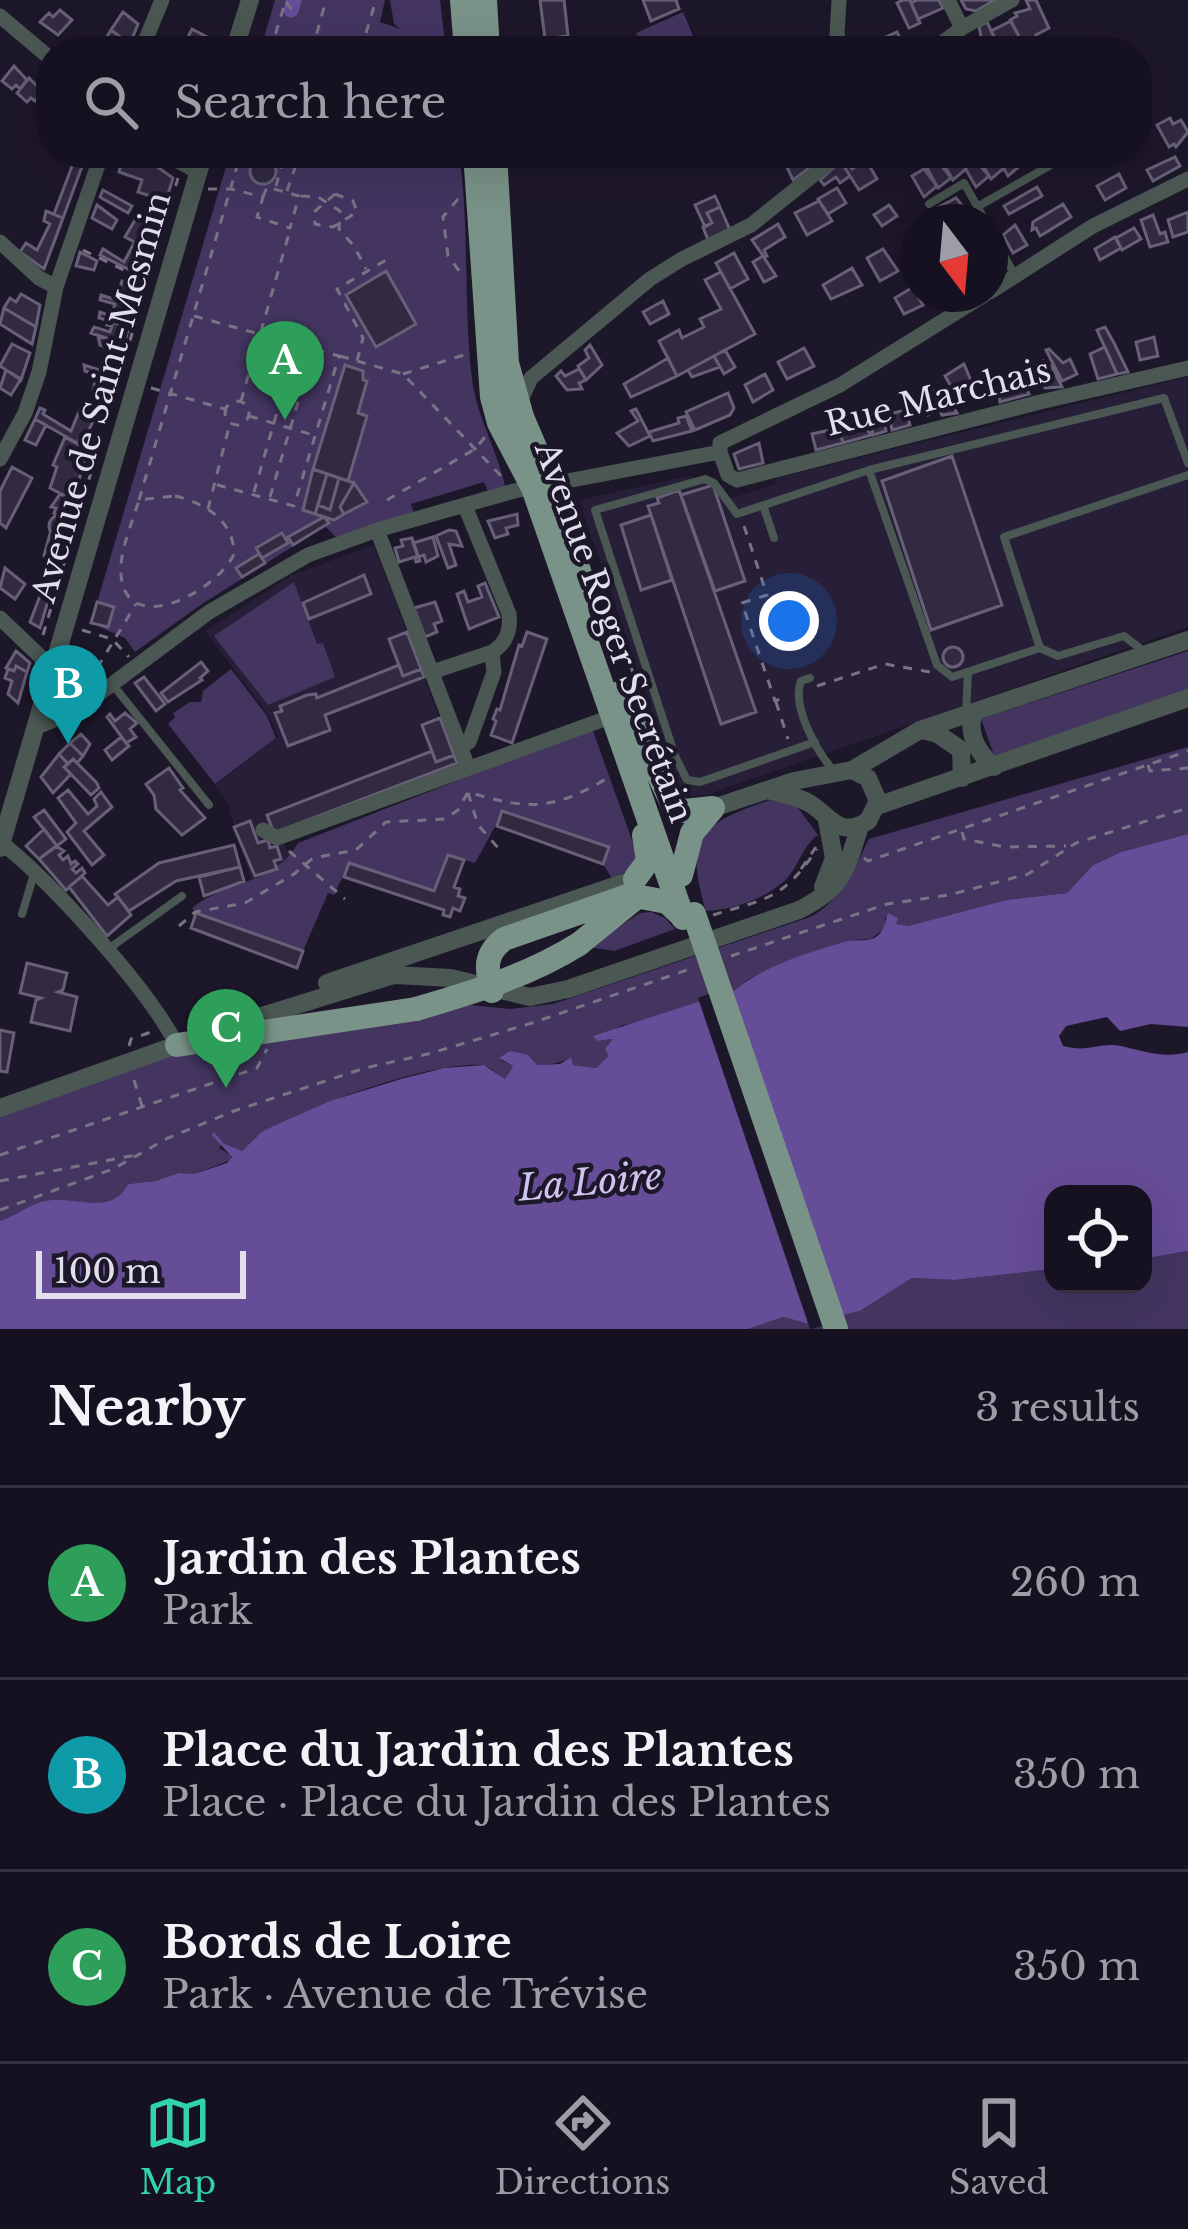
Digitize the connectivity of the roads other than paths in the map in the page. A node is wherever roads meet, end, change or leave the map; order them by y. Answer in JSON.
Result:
{"nodes":[{"id":1,"x":162,"y":0,"type":"edge"},
{"id":2,"x":250,"y":0,"type":"edge"},
{"id":3,"x":462,"y":0,"type":"edge"},
{"id":4,"x":484,"y":0,"type":"edge"},
{"id":5,"x":839,"y":0,"type":"edge"},
{"id":6,"x":948,"y":0,"type":"edge"},
{"id":7,"x":1012,"y":0,"type":"edge"},
{"id":8,"x":0,"y":16,"type":"edge"},
{"id":9,"x":962,"y":28,"type":"junction"},
{"id":10,"x":147,"y":36,"type":"edge"},
{"id":11,"x":239,"y":36,"type":"edge"},
{"id":12,"x":465,"y":36,"type":"edge"},
{"id":13,"x":487,"y":36,"type":"edge"},
{"id":14,"x":837,"y":36,"type":"edge"},
{"id":15,"x":951,"y":36,"type":"edge"},
{"id":16,"x":36,"y":46,"type":"edge"},
{"id":17,"x":97,"y":168,"type":"edge"},
{"id":18,"x":476,"y":168,"type":"edge"},
{"id":19,"x":496,"y":168,"type":"edge"},
{"id":20,"x":822,"y":168,"type":"edge"},
{"id":21,"x":1045,"y":168,"type":"edge"},
{"id":22,"x":196,"y":173,"type":"edge"},
{"id":23,"x":1188,"y":179,"type":"edge"},
{"id":24,"x":929,"y":204,"type":"dead end"},
{"id":25,"x":975,"y":204,"type":"edge"},
{"id":26,"x":982,"y":204,"type":"edge"},
{"id":27,"x":0,"y":242,"type":"edge"},
{"id":28,"x":1008,"y":262,"type":"edge"},
{"id":29,"x":1015,"y":275,"type":"junction"},
{"id":30,"x":1008,"y":280,"type":"edge"},
{"id":31,"x":56,"y":287,"type":"junction"},
{"id":32,"x":957,"y":312,"type":"edge"},
{"id":33,"x":507,"y":362,"type":"junction"},
{"id":34,"x":1188,"y":368,"type":"edge"},
{"id":35,"x":531,"y":378,"type":"junction"},
{"id":36,"x":518,"y":406,"type":"junction"},
{"id":37,"x":721,"y":452,"type":"junction"},
{"id":38,"x":0,"y":459,"type":"edge"},
{"id":39,"x":1188,"y":463,"type":"edge"},
{"id":40,"x":869,"y":470,"type":"junction"},
{"id":41,"x":1188,"y":476,"type":"edge"},
{"id":42,"x":531,"y":486,"type":"junction"},
{"id":43,"x":763,"y":505,"type":"junction"},
{"id":44,"x":464,"y":506,"type":"junction"},
{"id":45,"x":377,"y":530,"type":"junction"},
{"id":46,"x":774,"y":538,"type":"dead end"},
{"id":47,"x":0,"y":618,"type":"edge"},
{"id":48,"x":1188,"y":640,"type":"edge"},
{"id":49,"x":1040,"y":648,"type":"junction"},
{"id":50,"x":492,"y":652,"type":"junction"},
{"id":51,"x":1147,"y":654,"type":"junction"},
{"id":52,"x":55,"y":664,"type":"junction"},
{"id":53,"x":432,"y":672,"type":"junction"},
{"id":54,"x":968,"y":672,"type":"junction"},
{"id":55,"x":810,"y":678,"type":"dead end"},
{"id":56,"x":112,"y":683,"type":"junction"},
{"id":57,"x":46,"y":696,"type":"junction"},
{"id":58,"x":1188,"y":698,"type":"edge"},
{"id":59,"x":84,"y":699,"type":"junction"},
{"id":60,"x":616,"y":704,"type":"junction"},
{"id":61,"x":970,"y":713,"type":"junction"},
{"id":62,"x":38,"y":727,"type":"junction"},
{"id":63,"x":920,"y":730,"type":"junction"},
{"id":64,"x":815,"y":742,"type":"junction"},
{"id":65,"x":461,"y":747,"type":"junction"},
{"id":66,"x":624,"y":751,"type":"junction"},
{"id":67,"x":468,"y":767,"type":"junction"},
{"id":68,"x":994,"y":767,"type":"junction"},
{"id":69,"x":839,"y":772,"type":"junction"},
{"id":70,"x":962,"y":778,"type":"junction"},
{"id":71,"x":766,"y":790,"type":"junction"},
{"id":72,"x":8,"y":802,"type":"edge"},
{"id":73,"x":209,"y":805,"type":"dead end"},
{"id":74,"x":877,"y":806,"type":"junction"},
{"id":75,"x":712,"y":808,"type":"junction"},
{"id":76,"x":824,"y":815,"type":"junction"},
{"id":77,"x":860,"y":826,"type":"junction"},
{"id":78,"x":263,"y":830,"type":"dead end"},
{"id":79,"x":1,"y":846,"type":"edge"},
{"id":80,"x":35,"y":873,"type":"junction"},
{"id":81,"x":681,"y":874,"type":"junction"},
{"id":82,"x":637,"y":887,"type":"junction"},
{"id":83,"x":182,"y":896,"type":"dead end"},
{"id":84,"x":810,"y":905,"type":"junction"},
{"id":85,"x":22,"y":914,"type":"dead end"},
{"id":86,"x":693,"y":917,"type":"junction"},
{"id":87,"x":459,"y":939,"type":"junction"},
{"id":88,"x":106,"y":952,"type":"junction"},
{"id":89,"x":451,"y":978,"type":"junction"},
{"id":90,"x":493,"y":991,"type":"junction"},
{"id":91,"x":238,"y":1022,"type":"junction"},
{"id":92,"x":172,"y":1035,"type":"junction"},
{"id":93,"x":0,"y":1108,"type":"edge"},
{"id":94,"x":823,"y":1329,"type":"edge"},
{"id":95,"x":836,"y":1329,"type":"edge"}],
"edges":[{"from":1,"to":10,"type":"street"},
{"from":2,"to":11,"type":"street"},
{"from":3,"to":12,"type":"main road"},
{"from":4,"to":13,"type":"main road"},
{"from":5,"to":14,"type":"street"},
{"from":6,"to":9,"type":"street"},
{"from":7,"to":9,"type":"street"},
{"from":8,"to":16,"type":"street"},
{"from":9,"to":15,"type":"street"},
{"from":17,"to":31,"type":"street"},
{"from":18,"to":42,"type":"main road","name":"Avenue Roger Secrétain"},
{"from":19,"to":33,"type":"main road","name":"Avenue Roger Secrétain"},
{"from":20,"to":35,"type":"street"},
{"from":21,"to":26,"type":"lane"},
{"from":22,"to":52,"type":"street","name":"Avenue de Saint-Mesmin"},
{"from":23,"to":29,"type":"street"},
{"from":24,"to":25,"type":"lane"},
{"from":27,"to":31,"type":"street"},
{"from":28,"to":29,"type":"lane"},
{"from":29,"to":30,"type":"street"},
{"from":31,"to":38,"type":"street"},
{"from":32,"to":37,"type":"street"},
{"from":33,"to":35,"type":"street"},
{"from":33,"to":36,"type":"main road","name":"Avenue Roger Secrétain"},
{"from":34,"to":37,"type":"street","name":"Rue Marchais"},
{"from":35,"to":36,"type":"street"},
{"from":36,"to":42,"type":"main road","name":"Avenue Roger Secrétain"},
{"from":37,"to":42,"type":"street"},
{"from":39,"to":40,"type":"lane"},
{"from":40,"to":43,"type":"lane"},
{"from":40,"to":54,"type":"lane"},
{"from":41,"to":49,"type":"lane"},
{"from":42,"to":44,"type":"street"},
{"from":42,"to":60,"type":"main road","name":"Avenue Roger Secrétain"},
{"from":43,"to":46,"type":"lane"},
{"from":43,"to":64,"type":"lane"},
{"from":44,"to":45,"type":"street"},
{"from":44,"to":50,"type":"street"},
{"from":45,"to":53,"type":"street"},
{"from":45,"to":56,"type":"street"},
{"from":47,"to":52,"type":"street"},
{"from":48,"to":51,"type":"street"},
{"from":49,"to":51,"type":"lane"},
{"from":49,"to":54,"type":"lane"},
{"from":50,"to":53,"type":"street"},
{"from":50,"to":65,"type":"street"},
{"from":51,"to":61,"type":"street"},
{"from":52,"to":57,"type":"street","name":"Avenue de Saint-Mesmin"},
{"from":53,"to":65,"type":"street"},
{"from":54,"to":61,"type":"lane"},
{"from":55,"to":64,"type":"lane"},
{"from":56,"to":59,"type":"street"},
{"from":56,"to":73,"type":"lane"},
{"from":57,"to":59,"type":"street"},
{"from":57,"to":62,"type":"street","name":"Avenue de Saint-Mesmin"},
{"from":58,"to":68,"type":"street"},
{"from":59,"to":62,"type":"street"},
{"from":60,"to":66,"type":"main road","name":"Avenue Roger Secrétain"},
{"from":60,"to":67,"type":"street"},
{"from":60,"to":75,"type":"main road"},
{"from":60,"to":81,"type":"main road","name":"Avenue Roger Secrétain"},
{"from":61,"to":63,"type":"street"},
{"from":61,"to":68,"type":"street"},
{"from":62,"to":72,"type":"street","name":"Avenue de Saint-Mesmin"},
{"from":63,"to":69,"type":"street"},
{"from":63,"to":70,"type":"street"},
{"from":64,"to":69,"type":"lane"},
{"from":65,"to":67,"type":"street"},
{"from":66,"to":82,"type":"main road"},
{"from":66,"to":86,"type":"main road","name":"Avenue Roger Secrétain"},
{"from":67,"to":78,"type":"street"},
{"from":68,"to":70,"type":"street"},
{"from":69,"to":71,"type":"street"},
{"from":69,"to":74,"type":"street"},
{"from":69,"to":76,"type":"street"},
{"from":70,"to":74,"type":"street"},
{"from":71,"to":75,"type":"street"},
{"from":71,"to":76,"type":"street"},
{"from":72,"to":79,"type":"street","name":"Avenue de Saint-Mesmin"},
{"from":74,"to":77,"type":"street"},
{"from":75,"to":81,"type":"main road"},
{"from":76,"to":77,"type":"street"},
{"from":76,"to":84,"type":"street"},
{"from":77,"to":84,"type":"street"},
{"from":79,"to":80,"type":"street"},
{"from":80,"to":85,"type":"lane"},
{"from":80,"to":88,"type":"street"},
{"from":81,"to":86,"type":"main road","name":"Avenue Roger Secrétain"},
{"from":82,"to":86,"type":"main road"},
{"from":82,"to":87,"type":"street"},
{"from":82,"to":90,"type":"main road"},
{"from":82,"to":92,"type":"main road","bridge":true},
{"from":83,"to":88,"type":"lane"},
{"from":84,"to":90,"type":"street"},
{"from":86,"to":94,"type":"main road"},
{"from":86,"to":95,"type":"main road","bridge":true},
{"from":87,"to":89,"type":"street"},
{"from":87,"to":91,"type":"street"},
{"from":88,"to":92,"type":"street"},
{"from":89,"to":90,"type":"street"},
{"from":89,"to":91,"type":"street"},
{"from":91,"to":92,"type":"street"},
{"from":92,"to":93,"type":"street"}]}
